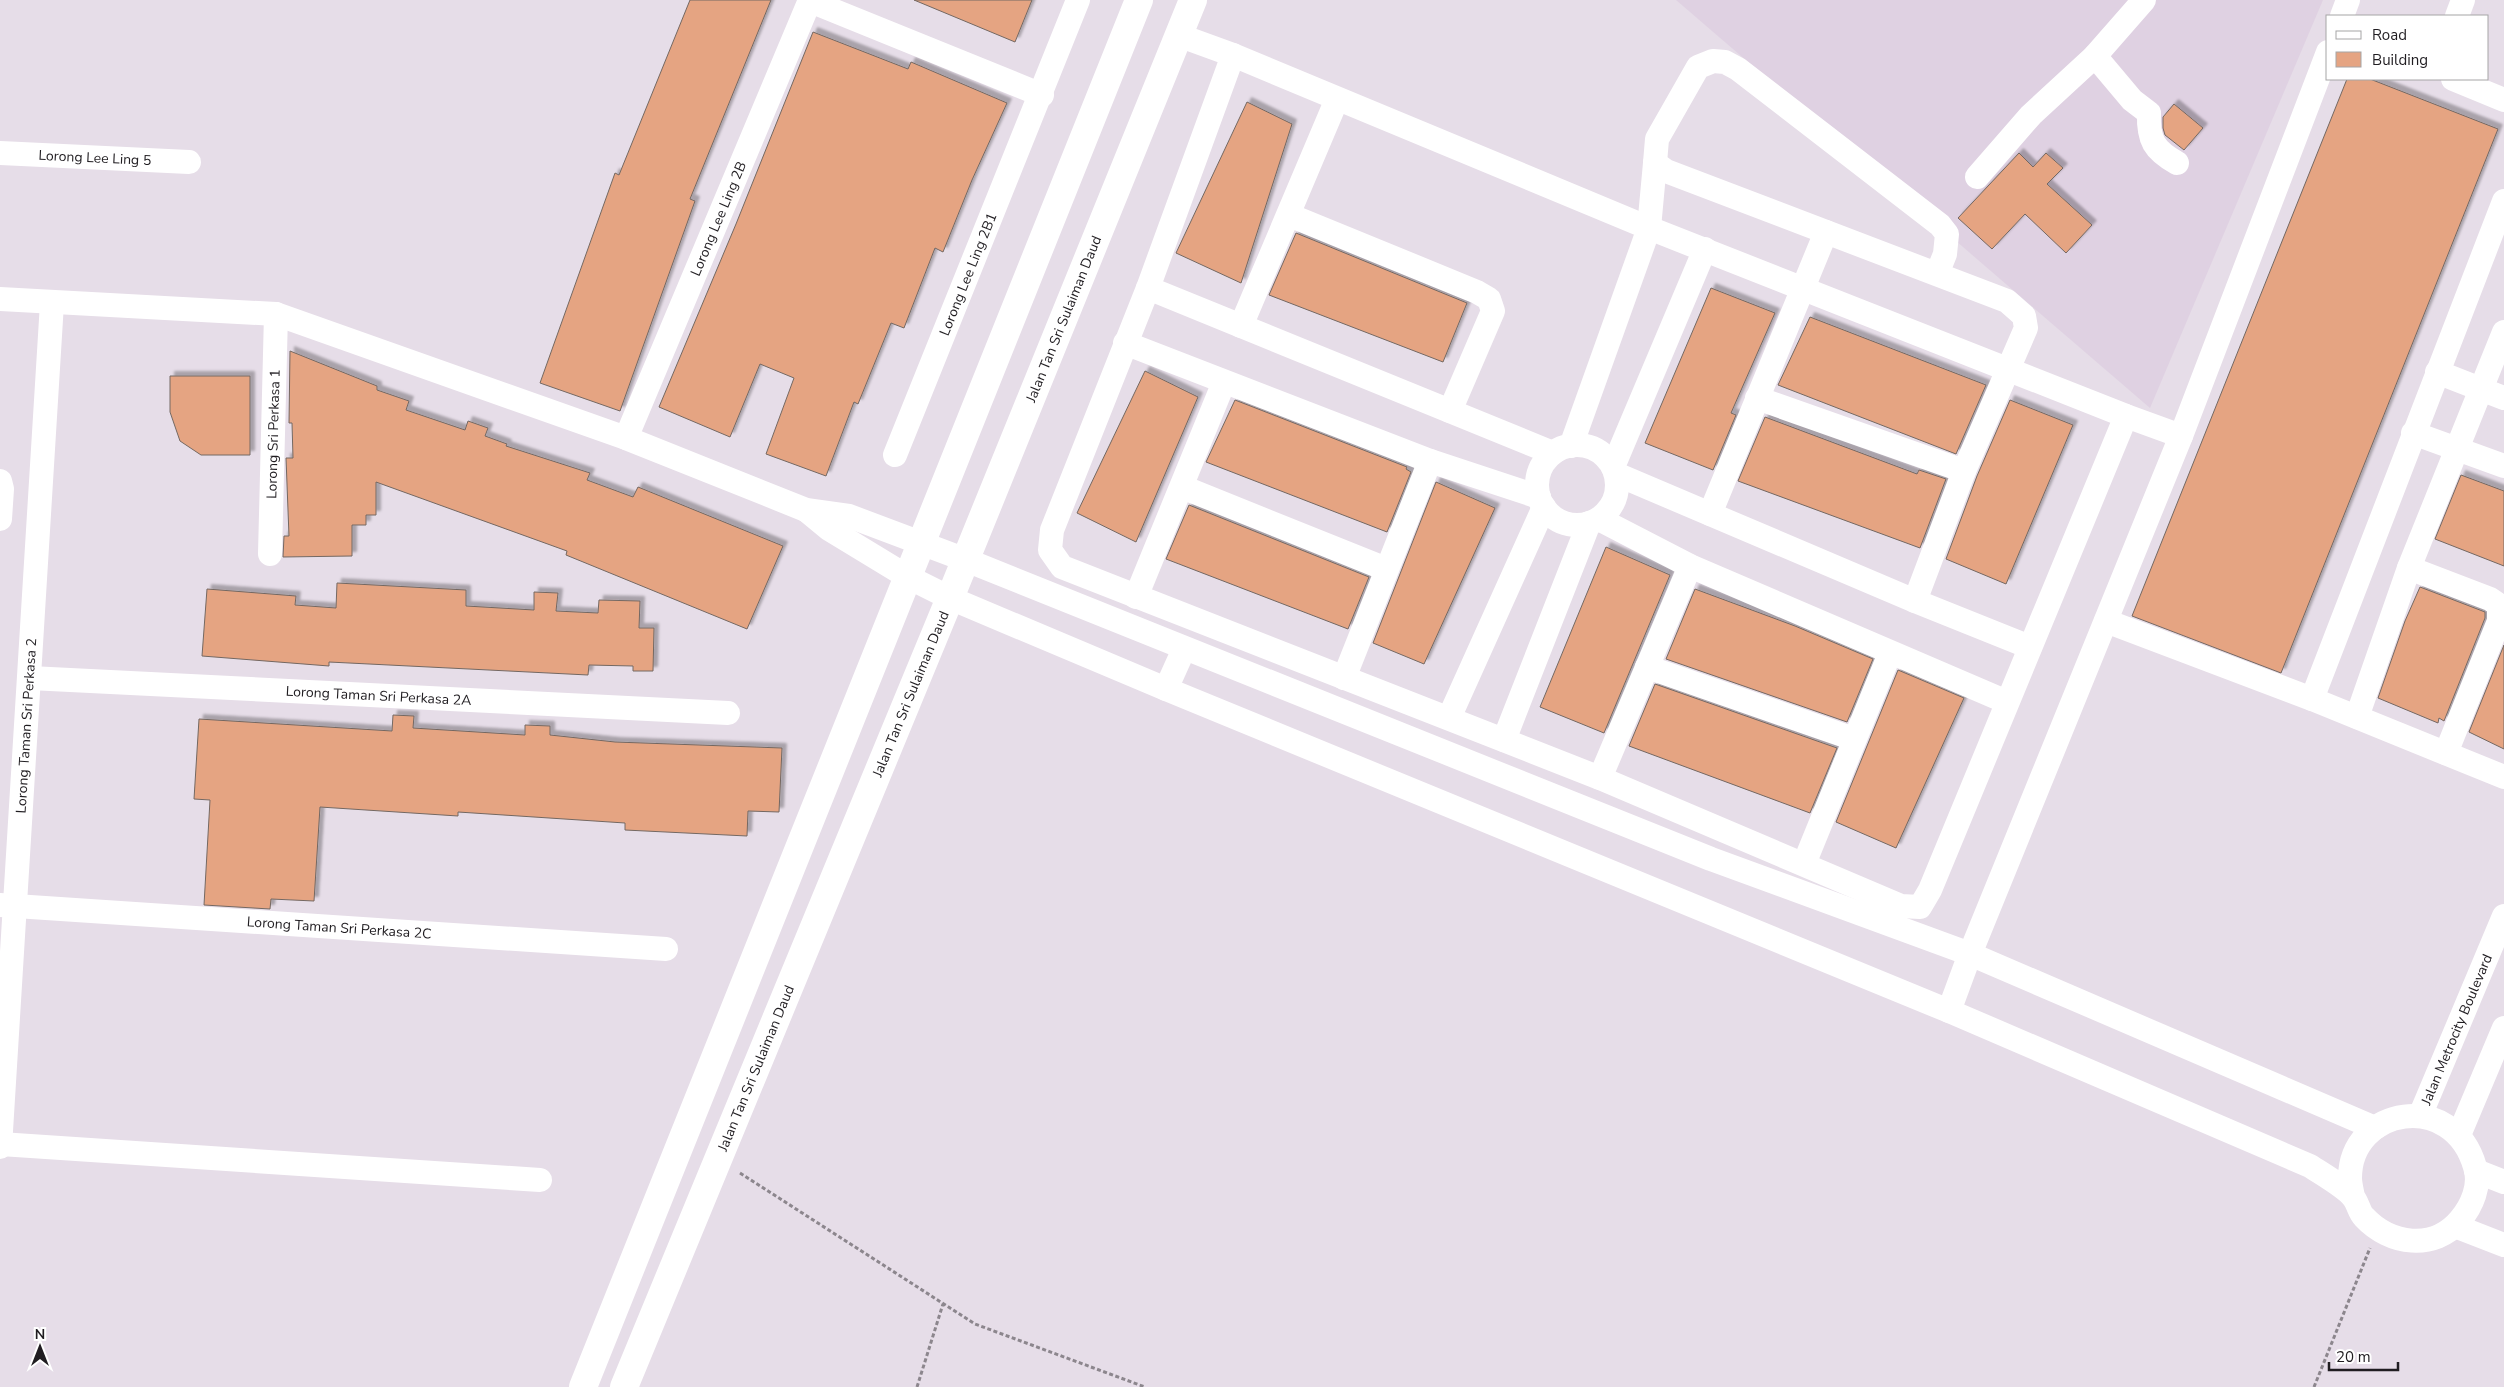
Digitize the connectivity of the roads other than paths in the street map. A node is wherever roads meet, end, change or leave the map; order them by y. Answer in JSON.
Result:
{"nodes":[{"id":1,"x":1078,"y":0,"type":"edge"},
{"id":2,"x":1139,"y":0,"type":"edge"},
{"id":3,"x":1193,"y":0,"type":"edge"},
{"id":4,"x":2144,"y":0,"type":"edge"},
{"id":5,"x":2348,"y":0,"type":"edge"},
{"id":6,"x":2463,"y":0,"type":"edge"},
{"id":7,"x":810,"y":1,"type":"edge"},
{"id":8,"x":2342,"y":15,"type":"edge"},
{"id":9,"x":2457,"y":15,"type":"edge"},
{"id":10,"x":1178,"y":35,"type":"junction"},
{"id":11,"x":1233,"y":54,"type":"junction"},
{"id":12,"x":2094,"y":56,"type":"junction"},
{"id":13,"x":2326,"y":57,"type":"edge"},
{"id":14,"x":2455,"y":80,"type":"edge"},
{"id":15,"x":1042,"y":94,"type":"junction"},
{"id":16,"x":1337,"y":99,"type":"junction"},
{"id":17,"x":2504,"y":100,"type":"edge"},
{"id":18,"x":0,"y":153,"type":"edge"},
{"id":19,"x":189,"y":162,"type":"dead end"},
{"id":20,"x":1656,"y":163,"type":"junction"},
{"id":21,"x":2177,"y":163,"type":"dead end"},
{"id":22,"x":1976,"y":178,"type":"dead end"},
{"id":23,"x":2504,"y":202,"type":"edge"},
{"id":24,"x":1289,"y":215,"type":"junction"},
{"id":25,"x":1649,"y":228,"type":"junction"},
{"id":26,"x":1826,"y":232,"type":"junction"},
{"id":27,"x":1705,"y":249,"type":"junction"},
{"id":28,"x":1937,"y":274,"type":"junction"},
{"id":29,"x":1148,"y":288,"type":"junction"},
{"id":30,"x":1803,"y":288,"type":"junction"},
{"id":31,"x":0,"y":299,"type":"edge"},
{"id":32,"x":52,"y":303,"type":"junction"},
{"id":33,"x":276,"y":314,"type":"junction"},
{"id":34,"x":1241,"y":326,"type":"junction"},
{"id":35,"x":2504,"y":332,"type":"edge"},
{"id":36,"x":1125,"y":343,"type":"junction"},
{"id":37,"x":2009,"y":370,"type":"junction"},
{"id":38,"x":2437,"y":372,"type":"junction"},
{"id":39,"x":1224,"y":382,"type":"junction"},
{"id":40,"x":2481,"y":388,"type":"junction"},
{"id":41,"x":1757,"y":398,"type":"junction"},
{"id":42,"x":2504,"y":398,"type":"edge"},
{"id":43,"x":1450,"y":410,"type":"junction"},
{"id":44,"x":2126,"y":416,"type":"junction"},
{"id":45,"x":2413,"y":433,"type":"junction"},
{"id":46,"x":2182,"y":436,"type":"junction"},
{"id":47,"x":626,"y":438,"type":"junction"},
{"id":48,"x":1562,"y":449,"type":"junction"},
{"id":49,"x":2457,"y":449,"type":"junction"},
{"id":50,"x":895,"y":455,"type":"dead end"},
{"id":51,"x":1430,"y":461,"type":"junction"},
{"id":52,"x":2504,"y":466,"type":"edge"},
{"id":53,"x":1614,"y":470,"type":"junction"},
{"id":54,"x":1964,"y":471,"type":"junction"},
{"id":55,"x":0,"y":482,"type":"edge"},
{"id":56,"x":1182,"y":487,"type":"junction"},
{"id":57,"x":1541,"y":502,"type":"junction"},
{"id":58,"x":806,"y":510,"type":"junction"},
{"id":59,"x":1710,"y":514,"type":"junction"},
{"id":60,"x":0,"y":519,"type":"edge"},
{"id":61,"x":1594,"y":521,"type":"junction"},
{"id":62,"x":921,"y":544,"type":"junction"},
{"id":63,"x":270,"y":554,"type":"dead end"},
{"id":64,"x":966,"y":560,"type":"junction"},
{"id":65,"x":1690,"y":566,"type":"junction"},
{"id":66,"x":2409,"y":568,"type":"junction"},
{"id":67,"x":1386,"y":569,"type":"junction"},
{"id":68,"x":908,"y":577,"type":"junction"},
{"id":69,"x":1136,"y":597,"type":"junction"},
{"id":70,"x":950,"y":598,"type":"junction"},
{"id":71,"x":1915,"y":601,"type":"junction"},
{"id":72,"x":2106,"y":621,"type":"junction"},
{"id":73,"x":1236,"y":636,"type":"junction"},
{"id":74,"x":2030,"y":647,"type":"junction"},
{"id":75,"x":1184,"y":649,"type":"junction"},
{"id":76,"x":1890,"y":653,"type":"junction"},
{"id":77,"x":1225,"y":665,"type":"junction"},
{"id":78,"x":1647,"y":667,"type":"junction"},
{"id":79,"x":30,"y":678,"type":"junction"},
{"id":80,"x":1344,"y":678,"type":"junction"},
{"id":81,"x":1166,"y":689,"type":"junction"},
{"id":82,"x":2312,"y":699,"type":"junction"},
{"id":83,"x":2007,"y":702,"type":"junction"},
{"id":84,"x":728,"y":713,"type":"dead end"},
{"id":85,"x":2357,"y":717,"type":"junction"},
{"id":86,"x":1449,"y":718,"type":"junction"},
{"id":87,"x":1854,"y":739,"type":"junction"},
{"id":88,"x":1504,"y":740,"type":"junction"},
{"id":89,"x":2446,"y":753,"type":"junction"},
{"id":90,"x":2504,"y":777,"type":"edge"},
{"id":91,"x":1600,"y":778,"type":"junction"},
{"id":92,"x":1728,"y":834,"type":"junction"},
{"id":93,"x":1711,"y":858,"type":"junction"},
{"id":94,"x":1804,"y":864,"type":"junction"},
{"id":95,"x":7,"y":906,"type":"edge"},
{"id":96,"x":2504,"y":916,"type":"edge"},
{"id":97,"x":666,"y":949,"type":"dead end"},
{"id":98,"x":1970,"y":954,"type":"junction"},
{"id":99,"x":1949,"y":1011,"type":"junction"},
{"id":100,"x":2504,"y":1028,"type":"edge"},
{"id":101,"x":2420,"y":1116,"type":"junction"},
{"id":102,"x":2375,"y":1128,"type":"junction"},
{"id":103,"x":2459,"y":1135,"type":"junction"},
{"id":104,"x":0,"y":1145,"type":"edge"},
{"id":105,"x":2476,"y":1171,"type":"junction"},
{"id":106,"x":540,"y":1180,"type":"dead end"},
{"id":107,"x":2504,"y":1182,"type":"edge"},
{"id":108,"x":2353,"y":1197,"type":"junction"},
{"id":109,"x":2455,"y":1226,"type":"junction"},
{"id":110,"x":2504,"y":1246,"type":"edge"},
{"id":111,"x":583,"y":1387,"type":"edge"},
{"id":112,"x":624,"y":1387,"type":"edge"}],
"edges":[{"from":1,"to":15,"type":"street","name":"Lorong Lee Ling 2B1"},
{"from":2,"to":62,"type":"main road"},
{"from":3,"to":10,"type":"main road","name":"Jalan Tan Sri Sulaiman Daud"},
{"from":4,"to":12,"type":"street"},
{"from":5,"to":8,"type":"street"},
{"from":6,"to":9,"type":"street"},
{"from":7,"to":15,"type":"street"},
{"from":7,"to":47,"type":"street","name":"Lorong Lee Ling 2B"},
{"from":10,"to":11,"type":"street"},
{"from":10,"to":64,"type":"main road","name":"Jalan Tan Sri Sulaiman Daud"},
{"from":11,"to":16,"type":"street"},
{"from":11,"to":29,"type":"street"},
{"from":12,"to":21,"type":"street"},
{"from":12,"to":22,"type":"street"},
{"from":13,"to":46,"type":"street"},
{"from":14,"to":17,"type":"street"},
{"from":15,"to":50,"type":"street","name":"Lorong Lee Ling 2B1"},
{"from":16,"to":24,"type":"street"},
{"from":16,"to":25,"type":"street"},
{"from":18,"to":19,"type":"street","name":"Lorong Lee Ling 5"},
{"from":20,"to":25,"type":"street"},
{"from":20,"to":26,"type":"street"},
{"from":20,"to":28,"type":"street"},
{"from":23,"to":38,"type":"street"},
{"from":24,"to":34,"type":"street"},
{"from":24,"to":43,"type":"street"},
{"from":25,"to":27,"type":"street"},
{"from":25,"to":48,"type":"street"},
{"from":26,"to":28,"type":"street"},
{"from":26,"to":30,"type":"street"},
{"from":27,"to":30,"type":"street"},
{"from":27,"to":53,"type":"street"},
{"from":28,"to":37,"type":"street"},
{"from":29,"to":34,"type":"street"},
{"from":29,"to":36,"type":"street"},
{"from":30,"to":37,"type":"street"},
{"from":30,"to":41,"type":"street"},
{"from":31,"to":32,"type":"street"},
{"from":32,"to":33,"type":"street"},
{"from":32,"to":79,"type":"street","name":"Lorong Taman Sri Perkasa 2"},
{"from":33,"to":47,"type":"street"},
{"from":33,"to":63,"type":"street","name":"Lorong Sri Perkasa 1"},
{"from":34,"to":43,"type":"street"},
{"from":35,"to":40,"type":"street"},
{"from":36,"to":39,"type":"street"},
{"from":36,"to":69,"type":"street"},
{"from":37,"to":44,"type":"street"},
{"from":37,"to":54,"type":"street"},
{"from":38,"to":40,"type":"street"},
{"from":38,"to":45,"type":"street"},
{"from":39,"to":51,"type":"street"},
{"from":39,"to":56,"type":"street"},
{"from":40,"to":42,"type":"street"},
{"from":40,"to":49,"type":"street"},
{"from":41,"to":54,"type":"street"},
{"from":41,"to":59,"type":"street"},
{"from":43,"to":48,"type":"street"},
{"from":44,"to":46,"type":"street"},
{"from":44,"to":74,"type":"street"},
{"from":45,"to":49,"type":"street"},
{"from":45,"to":82,"type":"street"},
{"from":46,"to":72,"type":"street"},
{"from":47,"to":58,"type":"street"},
{"from":48,"to":53,"type":"street"},
{"from":48,"to":57,"type":"street"},
{"from":49,"to":52,"type":"street"},
{"from":49,"to":66,"type":"street"},
{"from":51,"to":57,"type":"street"},
{"from":51,"to":67,"type":"street"},
{"from":53,"to":59,"type":"street"},
{"from":53,"to":61,"type":"street"},
{"from":54,"to":71,"type":"street"},
{"from":55,"to":60,"type":"street"},
{"from":56,"to":67,"type":"street"},
{"from":56,"to":69,"type":"street"},
{"from":57,"to":61,"type":"street"},
{"from":57,"to":86,"type":"street"},
{"from":58,"to":62,"type":"street"},
{"from":58,"to":68,"type":"street"},
{"from":59,"to":71,"type":"street"},
{"from":61,"to":65,"type":"street"},
{"from":61,"to":88,"type":"street"},
{"from":62,"to":64,"type":"street"},
{"from":62,"to":68,"type":"main road"},
{"from":64,"to":70,"type":"main road","name":"Jalan Tan Sri Sulaiman Daud"},
{"from":64,"to":75,"type":"street"},
{"from":65,"to":76,"type":"street"},
{"from":65,"to":78,"type":"street"},
{"from":66,"to":85,"type":"street"},
{"from":66,"to":89,"type":"street"},
{"from":67,"to":80,"type":"street"},
{"from":68,"to":70,"type":"street"},
{"from":68,"to":111,"type":"main road"},
{"from":69,"to":73,"type":"street"},
{"from":70,"to":81,"type":"street"},
{"from":70,"to":112,"type":"main road","name":"Jalan Tan Sri Sulaiman Daud"},
{"from":71,"to":74,"type":"street"},
{"from":72,"to":82,"type":"street"},
{"from":72,"to":98,"type":"street"},
{"from":73,"to":77,"type":"street"},
{"from":73,"to":80,"type":"street"},
{"from":74,"to":83,"type":"street"},
{"from":75,"to":77,"type":"street"},
{"from":75,"to":81,"type":"street"},
{"from":76,"to":83,"type":"street"},
{"from":76,"to":87,"type":"street"},
{"from":77,"to":93,"type":"street"},
{"from":78,"to":87,"type":"street"},
{"from":78,"to":91,"type":"street"},
{"from":79,"to":84,"type":"street","name":"Lorong Taman Sri Perkasa 2A"},
{"from":79,"to":95,"type":"street","name":"Lorong Taman Sri Perkasa 2"},
{"from":80,"to":86,"type":"street"},
{"from":81,"to":99,"type":"street"},
{"from":82,"to":85,"type":"street"},
{"from":83,"to":94,"type":"street"},
{"from":85,"to":89,"type":"street"},
{"from":86,"to":88,"type":"street"},
{"from":87,"to":94,"type":"street"},
{"from":88,"to":91,"type":"street"},
{"from":89,"to":90,"type":"street"},
{"from":91,"to":92,"type":"street"},
{"from":92,"to":93,"type":"street"},
{"from":92,"to":94,"type":"street"},
{"from":93,"to":98,"type":"street"},
{"from":95,"to":97,"type":"street","name":"Lorong Taman Sri Perkasa 2C"},
{"from":95,"to":104,"type":"street","name":"Lorong Taman Sri Perkasa 2"},
{"from":96,"to":101,"type":"street","name":"Jalan Metrocity Boulevard"},
{"from":98,"to":99,"type":"street"},
{"from":98,"to":102,"type":"street"},
{"from":99,"to":108,"type":"street"},
{"from":100,"to":103,"type":"street"},
{"from":101,"to":102,"type":"street"},
{"from":101,"to":103,"type":"street"},
{"from":102,"to":108,"type":"street"},
{"from":103,"to":105,"type":"street"},
{"from":104,"to":106,"type":"street"},
{"from":105,"to":107,"type":"street"},
{"from":105,"to":109,"type":"street"},
{"from":108,"to":109,"type":"street"},
{"from":109,"to":110,"type":"street"}]}
